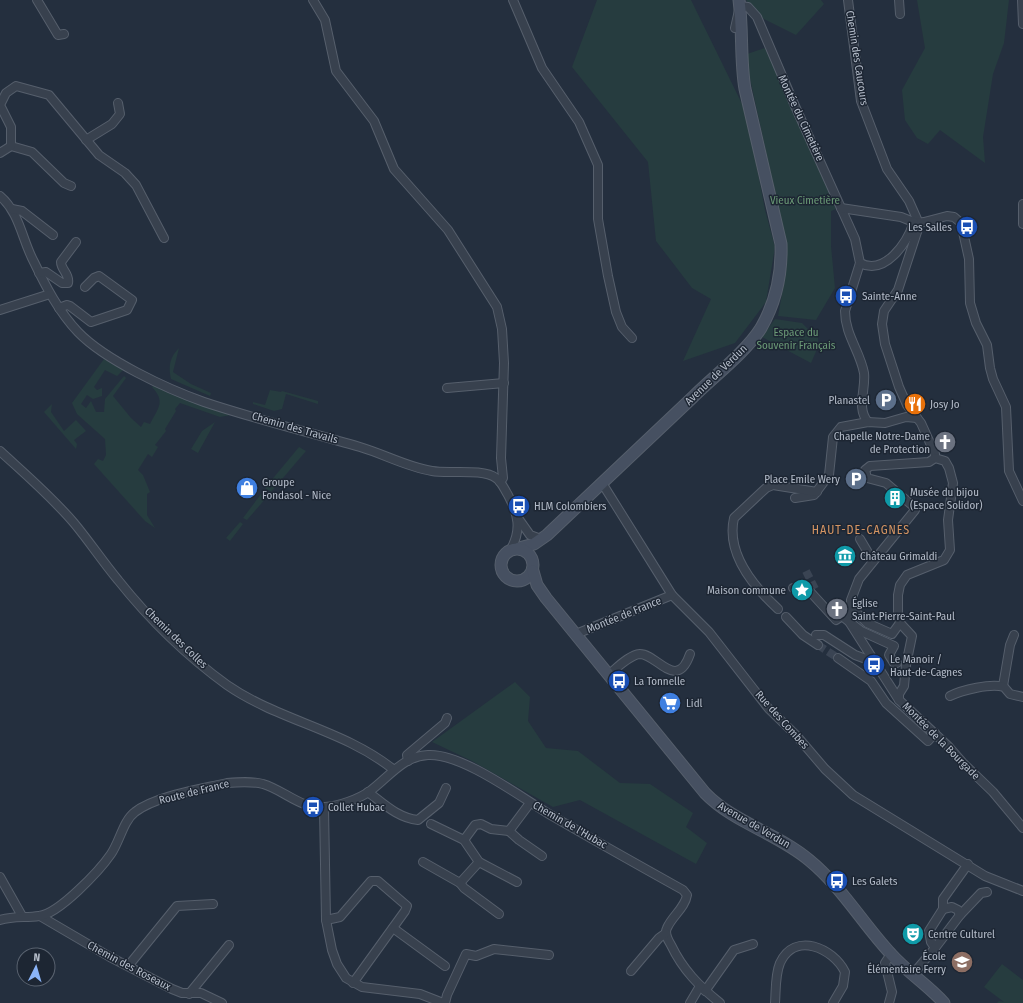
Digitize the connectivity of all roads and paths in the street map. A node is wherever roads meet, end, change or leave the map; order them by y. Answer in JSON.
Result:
{"nodes":[{"id":1,"x":36,"y":0,"type":"edge"},
{"id":2,"x":313,"y":0,"type":"edge"},
{"id":3,"x":513,"y":0,"type":"edge"},
{"id":4,"x":848,"y":0,"type":"edge"},
{"id":5,"x":899,"y":0,"type":"edge"},
{"id":6,"x":1022,"y":0,"type":"edge"},
{"id":7,"x":738,"y":5,"type":"edge"},
{"id":8,"x":900,"y":14,"type":"dead end"},
{"id":9,"x":1023,"y":24,"type":"edge"},
{"id":10,"x":64,"y":34,"type":"dead end"},
{"id":11,"x":742,"y":69,"type":"junction"},
{"id":12,"x":118,"y":103,"type":"dead end"},
{"id":13,"x":86,"y":140,"type":"junction"},
{"id":14,"x":11,"y":146,"type":"junction"},
{"id":15,"x":0,"y":153,"type":"edge"},
{"id":16,"x":71,"y":186,"type":"dead end"},
{"id":17,"x":0,"y":196,"type":"edge"},
{"id":18,"x":1023,"y":204,"type":"edge"},
{"id":19,"x":841,"y":208,"type":"junction"},
{"id":20,"x":12,"y":209,"type":"junction"},
{"id":21,"x":916,"y":223,"type":"junction"},
{"id":22,"x":1023,"y":224,"type":"edge"},
{"id":23,"x":53,"y":235,"type":"dead end"},
{"id":24,"x":164,"y":238,"type":"dead end"},
{"id":25,"x":76,"y":242,"type":"dead end"},
{"id":26,"x":860,"y":263,"type":"junction"},
{"id":27,"x":39,"y":273,"type":"junction"},
{"id":28,"x":85,"y":287,"type":"dead end"},
{"id":29,"x":50,"y":294,"type":"junction"},
{"id":30,"x":59,"y":308,"type":"junction"},
{"id":31,"x":0,"y":310,"type":"edge"},
{"id":32,"x":632,"y":338,"type":"dead end"},
{"id":33,"x":504,"y":384,"type":"junction"},
{"id":34,"x":447,"y":388,"type":"dead end"},
{"id":35,"x":907,"y":405,"type":"junction"},
{"id":36,"x":902,"y":417,"type":"junction"},
{"id":37,"x":917,"y":418,"type":"junction"},
{"id":38,"x":868,"y":422,"type":"junction"},
{"id":39,"x":0,"y":451,"type":"edge"},
{"id":40,"x":501,"y":458,"type":"junction"},
{"id":41,"x":935,"y":458,"type":"junction"},
{"id":42,"x":493,"y":476,"type":"junction"},
{"id":43,"x":500,"y":482,"type":"junction"},
{"id":44,"x":602,"y":483,"type":"junction"},
{"id":45,"x":816,"y":492,"type":"junction"},
{"id":46,"x":1023,"y":502,"type":"edge"},
{"id":47,"x":805,"y":503,"type":"dead end"},
{"id":48,"x":517,"y":517,"type":"junction"},
{"id":49,"x":518,"y":532,"type":"junction"},
{"id":50,"x":544,"y":537,"type":"junction"},
{"id":51,"x":860,"y":539,"type":"dead end"},
{"id":52,"x":520,"y":549,"type":"junction"},
{"id":53,"x":874,"y":559,"type":"junction"},
{"id":54,"x":533,"y":560,"type":"junction"},
{"id":55,"x":532,"y":571,"type":"junction"},
{"id":56,"x":521,"y":581,"type":"junction"},
{"id":57,"x":793,"y":588,"type":"dead end"},
{"id":58,"x":672,"y":595,"type":"junction"},
{"id":59,"x":546,"y":598,"type":"junction"},
{"id":60,"x":850,"y":606,"type":"junction"},
{"id":61,"x":778,"y":609,"type":"dead end"},
{"id":62,"x":786,"y":617,"type":"dead end"},
{"id":63,"x":850,"y":623,"type":"junction"},
{"id":64,"x":900,"y":623,"type":"junction"},
{"id":65,"x":576,"y":634,"type":"junction"},
{"id":66,"x":819,"y":635,"type":"dead end"},
{"id":67,"x":1014,"y":635,"type":"dead end"},
{"id":68,"x":818,"y":645,"type":"tunnel mouth"},
{"id":69,"x":690,"y":654,"type":"dead end"},
{"id":70,"x":838,"y":658,"type":"tunnel mouth"},
{"id":71,"x":874,"y":662,"type":"junction"},
{"id":72,"x":902,"y":664,"type":"junction"},
{"id":73,"x":609,"y":674,"type":"junction"},
{"id":74,"x":1003,"y":686,"type":"junction"},
{"id":75,"x":950,"y":696,"type":"dead end"},
{"id":76,"x":1023,"y":697,"type":"edge"},
{"id":77,"x":899,"y":700,"type":"junction"},
{"id":78,"x":447,"y":718,"type":"dead end"},
{"id":79,"x":935,"y":733,"type":"junction"},
{"id":80,"x":408,"y":761,"type":"junction"},
{"id":81,"x":394,"y":770,"type":"junction"},
{"id":82,"x":446,"y":788,"type":"dead end"},
{"id":83,"x":368,"y":792,"type":"junction"},
{"id":84,"x":530,"y":803,"type":"junction"},
{"id":85,"x":324,"y":808,"type":"junction"},
{"id":86,"x":431,"y":824,"type":"dead end"},
{"id":87,"x":1023,"y":828,"type":"edge"},
{"id":88,"x":509,"y":831,"type":"junction"},
{"id":89,"x":464,"y":840,"type":"junction"},
{"id":90,"x":542,"y":856,"type":"dead end"},
{"id":91,"x":423,"y":862,"type":"dead end"},
{"id":92,"x":478,"y":862,"type":"junction"},
{"id":93,"x":968,"y":864,"type":"junction"},
{"id":94,"x":0,"y":877,"type":"edge"},
{"id":95,"x":517,"y":882,"type":"dead end"},
{"id":96,"x":460,"y":883,"type":"junction"},
{"id":97,"x":1023,"y":891,"type":"edge"},
{"id":98,"x":987,"y":892,"type":"dead end"},
{"id":99,"x":213,"y":904,"type":"dead end"},
{"id":100,"x":944,"y":909,"type":"junction"},
{"id":101,"x":499,"y":914,"type":"dead end"},
{"id":102,"x":960,"y":915,"type":"junction"},
{"id":103,"x":22,"y":916,"type":"junction"},
{"id":104,"x":40,"y":916,"type":"junction"},
{"id":105,"x":0,"y":920,"type":"edge"},
{"id":106,"x":326,"y":920,"type":"junction"},
{"id":107,"x":393,"y":928,"type":"junction"},
{"id":108,"x":666,"y":933,"type":"junction"},
{"id":109,"x":753,"y":944,"type":"dead end"},
{"id":110,"x":229,"y":945,"type":"dead end"},
{"id":111,"x":935,"y":948,"type":"junction"},
{"id":112,"x":891,"y":954,"type":"junction"},
{"id":113,"x":549,"y":956,"type":"dead end"},
{"id":114,"x":129,"y":965,"type":"junction"},
{"id":115,"x":445,"y":966,"type":"dead end"},
{"id":116,"x":631,"y":971,"type":"dead end"},
{"id":117,"x":913,"y":974,"type":"junction"},
{"id":118,"x":353,"y":983,"type":"junction"},
{"id":119,"x":703,"y":989,"type":"junction"},
{"id":120,"x":189,"y":994,"type":"junction"},
{"id":121,"x":944,"y":1002,"type":"edge"},
{"id":122,"x":222,"y":1003,"type":"edge"},
{"id":123,"x":444,"y":1003,"type":"edge"},
{"id":124,"x":690,"y":1003,"type":"edge"},
{"id":125,"x":720,"y":1003,"type":"edge"},
{"id":126,"x":775,"y":1003,"type":"edge"},
{"id":127,"x":833,"y":1003,"type":"edge"},
{"id":128,"x":889,"y":1003,"type":"edge"}],
"edges":[{"from":1,"to":10,"type":"street"},
{"from":2,"to":33,"type":"street"},
{"from":3,"to":32,"type":"street"},
{"from":4,"to":21,"type":"street","name":"Chemin des Caucours"},
{"from":5,"to":8,"type":"street"},
{"from":6,"to":9,"type":"street"},
{"from":7,"to":11,"type":"main road","name":"Avenue de Verdun"},
{"from":7,"to":11,"type":"main road"},
{"from":7,"to":19,"type":"street","name":"Montée du Cimetière"},
{"from":11,"to":44,"type":"main road","name":"Avenue de Verdun"},
{"from":12,"to":13,"type":"street"},
{"from":13,"to":14,"type":"street"},
{"from":13,"to":24,"type":"street"},
{"from":14,"to":15,"type":"street"},
{"from":14,"to":16,"type":"street"},
{"from":17,"to":20,"type":"street","name":"Chemin des Travails"},
{"from":18,"to":22,"type":"street"},
{"from":19,"to":21,"type":"street"},
{"from":19,"to":26,"type":"street","name":"Montée du Cimetière"},
{"from":20,"to":23,"type":"street","name":"Chemin des Travails"},
{"from":20,"to":27,"type":"street","name":"Chemin des Travails"},
{"from":21,"to":26,"type":"street"},
{"from":21,"to":35,"type":"street"},
{"from":21,"to":46,"type":"street"},
{"from":25,"to":27,"type":"street"},
{"from":26,"to":38,"type":"street"},
{"from":27,"to":29,"type":"street","name":"Chemin des Travails"},
{"from":28,"to":30,"type":"street"},
{"from":29,"to":30,"type":"street","name":"Chemin des Travails"},
{"from":29,"to":31,"type":"street"},
{"from":30,"to":42,"type":"street","name":"Chemin des Travails"},
{"from":33,"to":34,"type":"street"},
{"from":33,"to":40,"type":"street"},
{"from":35,"to":36,"type":"street"},
{"from":35,"to":37,"type":"street"},
{"from":36,"to":37,"type":"street"},
{"from":36,"to":38,"type":"street"},
{"from":37,"to":41,"type":"street"},
{"from":38,"to":45,"type":"street"},
{"from":39,"to":81,"type":"street","name":"Chemin des Colles"},
{"from":40,"to":42,"type":"street"},
{"from":40,"to":43,"type":"street"},
{"from":41,"to":53,"type":"street"},
{"from":41,"to":64,"type":"street"},
{"from":42,"to":43,"type":"street"},
{"from":43,"to":48,"type":"street"},
{"from":44,"to":50,"type":"main road","name":"Avenue de Verdun"},
{"from":44,"to":58,"type":"street","name":"Rue des Combes"},
{"from":45,"to":47,"type":"street"},
{"from":45,"to":61,"type":"street"},
{"from":48,"to":49,"type":"street"},
{"from":48,"to":50,"type":"street"},
{"from":49,"to":52,"type":"street"},
{"from":49,"to":52,"type":"street"},
{"from":50,"to":52,"type":"main road","name":"Avenue de Verdun"},
{"from":50,"to":54,"type":"main road","name":"Avenue de Verdun"},
{"from":51,"to":53,"type":"street"},
{"from":52,"to":54,"type":"main road"},
{"from":52,"to":56,"type":"main road"},
{"from":53,"to":60,"type":"street"},
{"from":54,"to":55,"type":"main road"},
{"from":55,"to":56,"type":"main road"},
{"from":55,"to":59,"type":"main road","name":"Avenue de Verdun"},
{"from":56,"to":59,"type":"main road","name":"Avenue de Verdun"},
{"from":57,"to":63,"type":"street"},
{"from":58,"to":65,"type":"street","name":"Montée de France"},
{"from":58,"to":93,"type":"street","name":"Rue des Combes"},
{"from":59,"to":65,"type":"main road","name":"Avenue de Verdun"},
{"from":60,"to":63,"type":"street"},
{"from":60,"to":64,"type":"street"},
{"from":62,"to":68,"type":"street"},
{"from":63,"to":71,"type":"street","name":"Montée de la Bourgade"},
{"from":63,"to":72,"type":"street"},
{"from":64,"to":72,"type":"street"},
{"from":65,"to":73,"type":"main road","name":"Avenue de Verdun"},
{"from":66,"to":71,"type":"street"},
{"from":67,"to":74,"type":"street"},
{"from":69,"to":73,"type":"street"},
{"from":70,"to":79,"type":"street"},
{"from":71,"to":77,"type":"street","name":"Montée de la Bourgade"},
{"from":72,"to":77,"type":"street"},
{"from":73,"to":112,"type":"main road","name":"Avenue de Verdun"},
{"from":74,"to":75,"type":"street"},
{"from":74,"to":76,"type":"street"},
{"from":77,"to":79,"type":"street","name":"Montée de la Bourgade"},
{"from":78,"to":80,"type":"street"},
{"from":79,"to":87,"type":"street","name":"Montée de la Bourgade"},
{"from":80,"to":81,"type":"street"},
{"from":80,"to":84,"type":"street","name":"Chemin de l'Hubac"},
{"from":81,"to":83,"type":"street"},
{"from":82,"to":83,"type":"street"},
{"from":83,"to":85,"type":"street"},
{"from":84,"to":88,"type":"street"},
{"from":84,"to":108,"type":"street","name":"Chemin de l'Hubac"},
{"from":85,"to":104,"type":"street","name":"Route de France"},
{"from":85,"to":106,"type":"street"},
{"from":86,"to":89,"type":"street"},
{"from":88,"to":89,"type":"street"},
{"from":88,"to":90,"type":"street"},
{"from":89,"to":92,"type":"street"},
{"from":91,"to":96,"type":"street"},
{"from":92,"to":95,"type":"street"},
{"from":92,"to":96,"type":"street"},
{"from":93,"to":97,"type":"street","name":"Rue des Combes"},
{"from":93,"to":100,"type":"street"},
{"from":94,"to":103,"type":"street"},
{"from":96,"to":101,"type":"street"},
{"from":98,"to":102,"type":"street"},
{"from":99,"to":114,"type":"street"},
{"from":100,"to":102,"type":"street"},
{"from":100,"to":111,"type":"street"},
{"from":102,"to":111,"type":"street"},
{"from":103,"to":104,"type":"street","name":"Route de France"},
{"from":103,"to":105,"type":"street","name":"Route de France"},
{"from":104,"to":114,"type":"street","name":"Chemin des Roseaux"},
{"from":106,"to":107,"type":"street"},
{"from":106,"to":118,"type":"street"},
{"from":107,"to":115,"type":"street"},
{"from":107,"to":118,"type":"street"},
{"from":108,"to":116,"type":"street","name":"Chemin de l'Hubac"},
{"from":108,"to":119,"type":"street"},
{"from":109,"to":119,"type":"street"},
{"from":110,"to":120,"type":"street"},
{"from":111,"to":117,"type":"street"},
{"from":112,"to":117,"type":"main road","name":"Avenue de Verdun"},
{"from":112,"to":128,"type":"street"},
{"from":113,"to":123,"type":"street"},
{"from":114,"to":120,"type":"street","name":"Chemin des Roseaux"},
{"from":117,"to":121,"type":"main road","name":"Avenue de Verdun"},
{"from":118,"to":123,"type":"street"},
{"from":119,"to":124,"type":"street"},
{"from":119,"to":125,"type":"street"},
{"from":120,"to":122,"type":"street","name":"Chemin des Roseaux"},
{"from":126,"to":127,"type":"street"}]}
